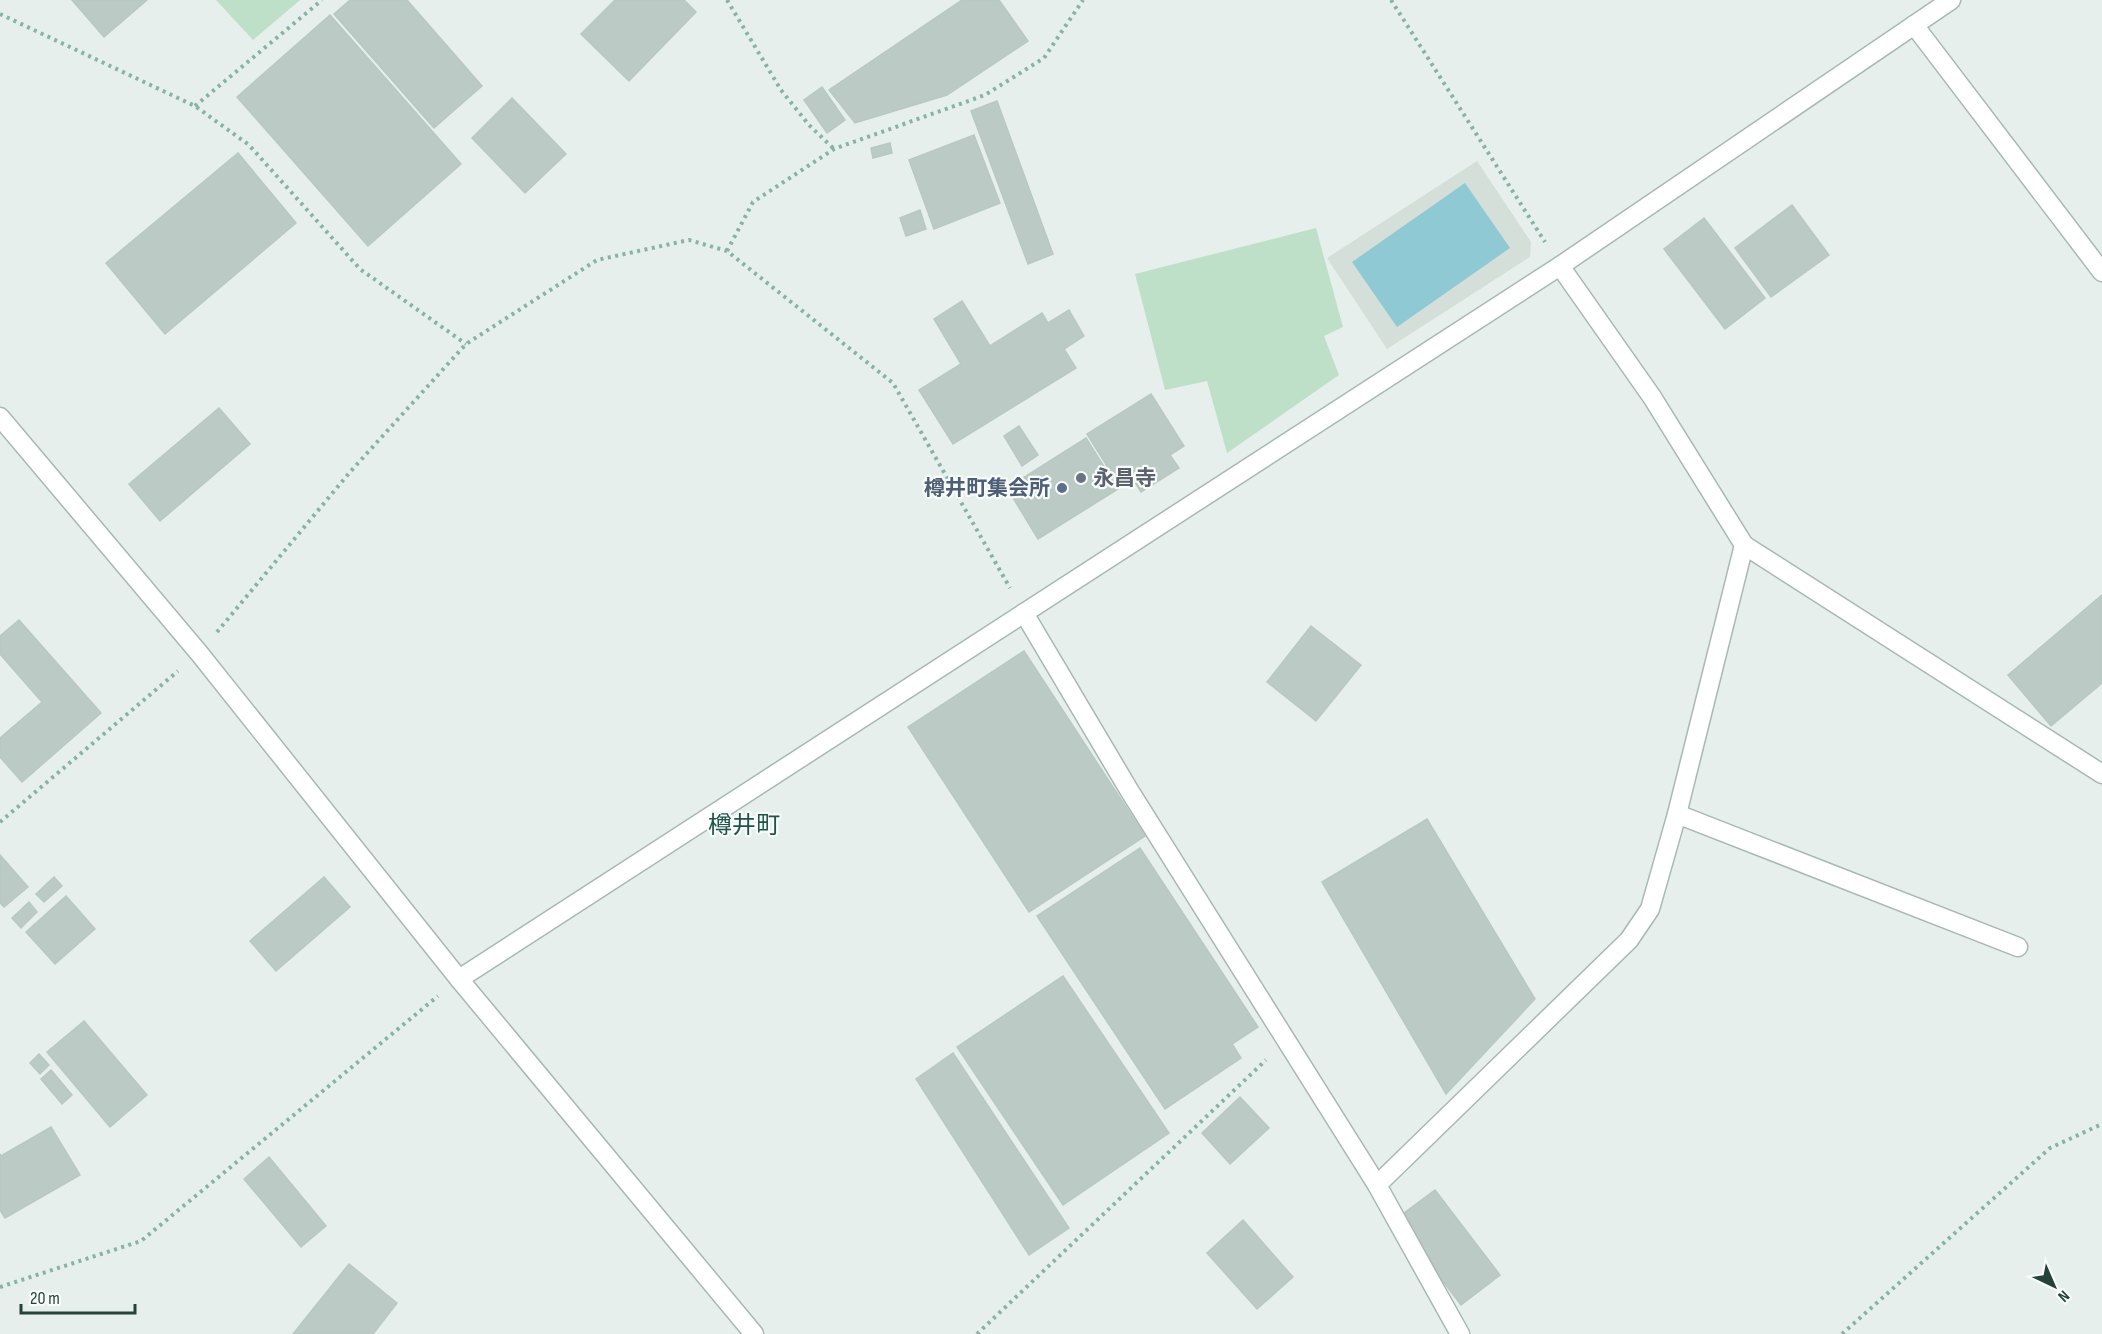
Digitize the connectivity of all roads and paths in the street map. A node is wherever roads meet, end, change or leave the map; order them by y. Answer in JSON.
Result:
{"nodes":[{"id":1,"x":322,"y":0,"type":"edge"},
{"id":2,"x":727,"y":0,"type":"edge"},
{"id":3,"x":1083,"y":0,"type":"edge"},
{"id":4,"x":1391,"y":0,"type":"edge"},
{"id":5,"x":1951,"y":0,"type":"edge"},
{"id":6,"x":0,"y":14,"type":"edge"},
{"id":7,"x":1914,"y":25,"type":"junction"},
{"id":8,"x":195,"y":106,"type":"junction"},
{"id":9,"x":834,"y":149,"type":"junction"},
{"id":10,"x":728,"y":251,"type":"junction"},
{"id":11,"x":1560,"y":266,"type":"junction"},
{"id":12,"x":2102,"y":272,"type":"edge"},
{"id":13,"x":466,"y":344,"type":"junction"},
{"id":14,"x":0,"y":417,"type":"edge"},
{"id":15,"x":1744,"y":544,"type":"junction"},
{"id":16,"x":1024,"y":613,"type":"junction"},
{"id":17,"x":199,"y":653,"type":"junction"},
{"id":18,"x":2102,"y":774,"type":"edge"},
{"id":19,"x":1677,"y":814,"type":"junction"},
{"id":20,"x":0,"y":822,"type":"edge"},
{"id":21,"x":2018,"y":947,"type":"dead end"},
{"id":22,"x":459,"y":979,"type":"junction"},
{"id":23,"x":1287,"y":1040,"type":"junction"},
{"id":24,"x":2102,"y":1124,"type":"edge"},
{"id":25,"x":1377,"y":1185,"type":"junction"},
{"id":26,"x":0,"y":1287,"type":"edge"},
{"id":27,"x":754,"y":1334,"type":"edge"},
{"id":28,"x":977,"y":1334,"type":"edge"},
{"id":29,"x":1460,"y":1334,"type":"edge"},
{"id":30,"x":1842,"y":1334,"type":"edge"}],
"edges":[{"from":1,"to":8,"type":"path"},
{"from":2,"to":9,"type":"path"},
{"from":3,"to":9,"type":"path"},
{"from":4,"to":11,"type":"path"},
{"from":5,"to":7,"type":"street"},
{"from":6,"to":8,"type":"path"},
{"from":7,"to":11,"type":"street"},
{"from":7,"to":12,"type":"street"},
{"from":8,"to":13,"type":"path"},
{"from":9,"to":10,"type":"path"},
{"from":10,"to":13,"type":"path"},
{"from":10,"to":16,"type":"path"},
{"from":11,"to":15,"type":"street"},
{"from":11,"to":16,"type":"street"},
{"from":13,"to":17,"type":"path"},
{"from":14,"to":17,"type":"street"},
{"from":15,"to":18,"type":"street"},
{"from":15,"to":19,"type":"street"},
{"from":16,"to":22,"type":"street"},
{"from":16,"to":23,"type":"street"},
{"from":17,"to":20,"type":"path"},
{"from":17,"to":22,"type":"street"},
{"from":19,"to":21,"type":"street"},
{"from":19,"to":25,"type":"street"},
{"from":22,"to":26,"type":"path"},
{"from":22,"to":27,"type":"street"},
{"from":23,"to":25,"type":"street"},
{"from":23,"to":28,"type":"path"},
{"from":24,"to":30,"type":"path"},
{"from":25,"to":29,"type":"street"}]}
